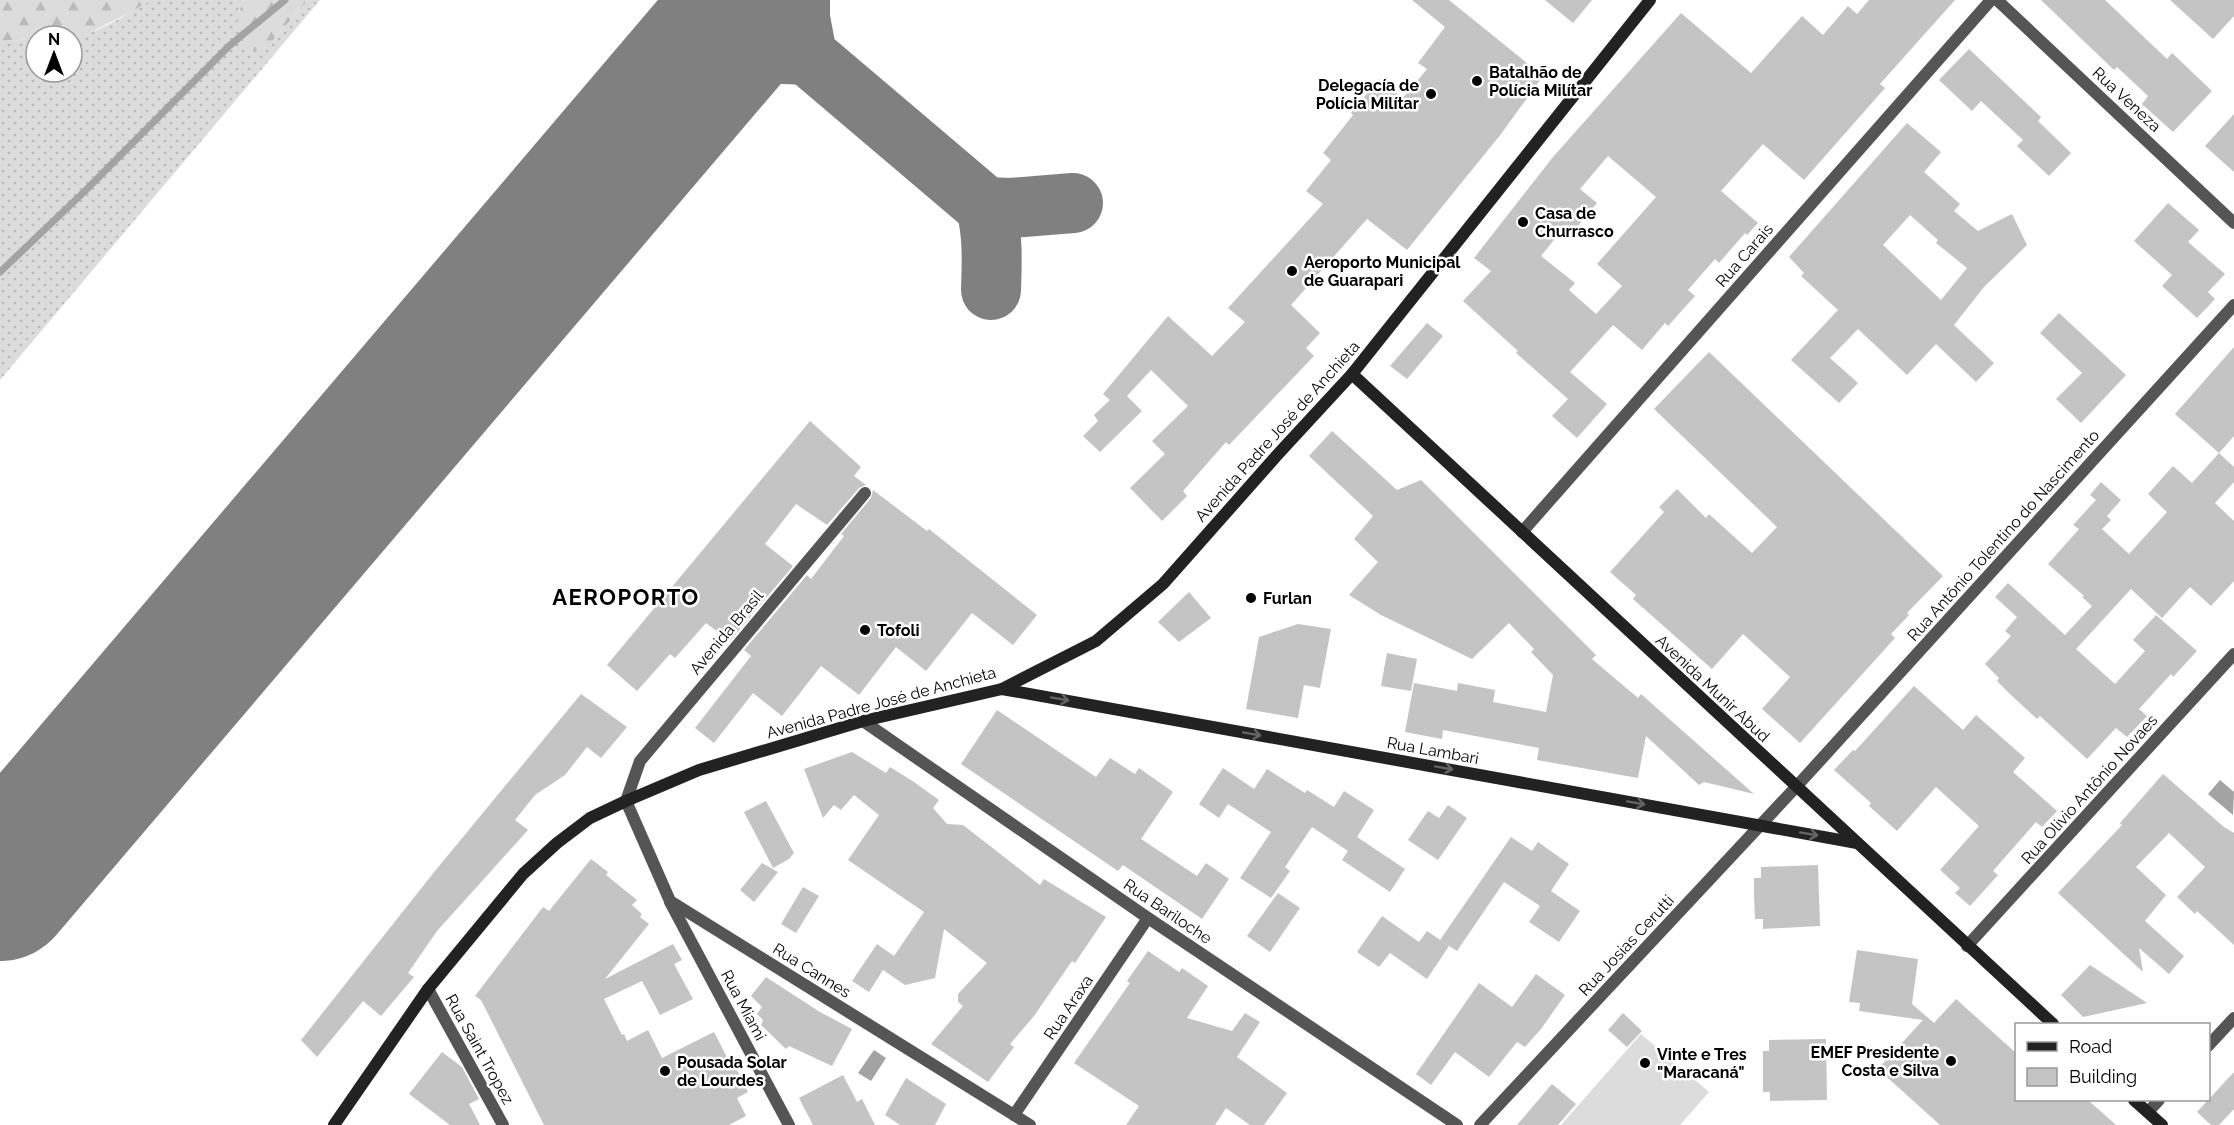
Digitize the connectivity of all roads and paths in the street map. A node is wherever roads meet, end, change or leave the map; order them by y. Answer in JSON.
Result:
{"nodes":[{"id":1,"x":1650,"y":0,"type":"edge"},
{"id":2,"x":1991,"y":0,"type":"edge"},
{"id":3,"x":1997,"y":0,"type":"edge"},
{"id":4,"x":2234,"y":223,"type":"edge"},
{"id":5,"x":2234,"y":305,"type":"edge"},
{"id":6,"x":1352,"y":374,"type":"junction"},
{"id":7,"x":865,"y":493,"type":"dead end"},
{"id":8,"x":1522,"y":532,"type":"junction"},
{"id":9,"x":2234,"y":654,"type":"edge"},
{"id":10,"x":1002,"y":689,"type":"junction"},
{"id":11,"x":864,"y":721,"type":"junction"},
{"id":12,"x":1796,"y":787,"type":"junction"},
{"id":13,"x":626,"y":801,"type":"junction"},
{"id":14,"x":1761,"y":826,"type":"junction"},
{"id":15,"x":1857,"y":843,"type":"junction"},
{"id":16,"x":670,"y":901,"type":"junction"},
{"id":17,"x":1148,"y":918,"type":"junction"},
{"id":18,"x":1967,"y":946,"type":"junction"},
{"id":19,"x":428,"y":989,"type":"junction"},
{"id":20,"x":2234,"y":1018,"type":"edge"},
{"id":21,"x":2052,"y":1023,"type":"edge"},
{"id":22,"x":2210,"y":1044,"type":"edge"},
{"id":23,"x":2135,"y":1101,"type":"edge"},
{"id":24,"x":2158,"y":1101,"type":"edge"},
{"id":25,"x":2148,"y":1112,"type":"junction"},
{"id":26,"x":1014,"y":1114,"type":"junction"},
{"id":27,"x":334,"y":1125,"type":"edge"},
{"id":28,"x":503,"y":1125,"type":"edge"},
{"id":29,"x":789,"y":1125,"type":"edge"},
{"id":30,"x":1030,"y":1125,"type":"edge"},
{"id":31,"x":1457,"y":1125,"type":"edge"},
{"id":32,"x":1480,"y":1125,"type":"edge"},
{"id":33,"x":2162,"y":1125,"type":"edge"}],
"edges":[{"from":1,"to":6,"type":"street","name":"Avenida Padre José de Anchieta"},
{"from":2,"to":8,"type":"street","name":"Rua Carais"},
{"from":3,"to":4,"type":"street","name":"Rua Veneza"},
{"from":5,"to":12,"type":"street","name":"Rua Antônio Tolentino do Nascimento"},
{"from":6,"to":8,"type":"street","name":"Avenida Munir Abud"},
{"from":6,"to":10,"type":"street","name":"Avenida Padre José de Anchieta"},
{"from":7,"to":13,"type":"street","name":"Avenida Brasil"},
{"from":8,"to":12,"type":"street","name":"Avenida Munir Abud"},
{"from":9,"to":18,"type":"street","name":"Rua Olivio Antônio Novaes"},
{"from":10,"to":11,"type":"street","name":"Avenida Padre José de Anchieta"},
{"from":10,"to":14,"type":"street","name":"Rua Lambari","one_way":true},
{"from":11,"to":13,"type":"street","name":"Avenida Padre José de Anchieta"},
{"from":11,"to":17,"type":"street","name":"Rua Bariloche"},
{"from":12,"to":14,"type":"street","name":"Rua Josias Cerutti"},
{"from":12,"to":15,"type":"street","name":"Avenida Munir Abud"},
{"from":13,"to":16,"type":"street"},
{"from":13,"to":19,"type":"street","name":"Avenida Padre José de Anchieta"},
{"from":14,"to":15,"type":"street","name":"Rua Lambari","one_way":true},
{"from":14,"to":32,"type":"street","name":"Rua Josias Cerutti"},
{"from":15,"to":18,"type":"street","name":"Avenida Munir Abud"},
{"from":16,"to":26,"type":"street","name":"Rua Cannes"},
{"from":16,"to":29,"type":"street","name":"Rua Miami"},
{"from":17,"to":26,"type":"street","name":"Rua Araxa"},
{"from":17,"to":31,"type":"street","name":"Rua Bariloche"},
{"from":18,"to":21,"type":"street","name":"Avenida Munir Abud"},
{"from":19,"to":27,"type":"street","name":"Avenida Padre José de Anchieta"},
{"from":19,"to":28,"type":"street","name":"Rua Saint Tropez"},
{"from":20,"to":22,"type":"street"},
{"from":23,"to":25,"type":"street"},
{"from":24,"to":25,"type":"street"},
{"from":25,"to":33,"type":"street"},
{"from":26,"to":30,"type":"street","name":"Rua Cannes"}]}
